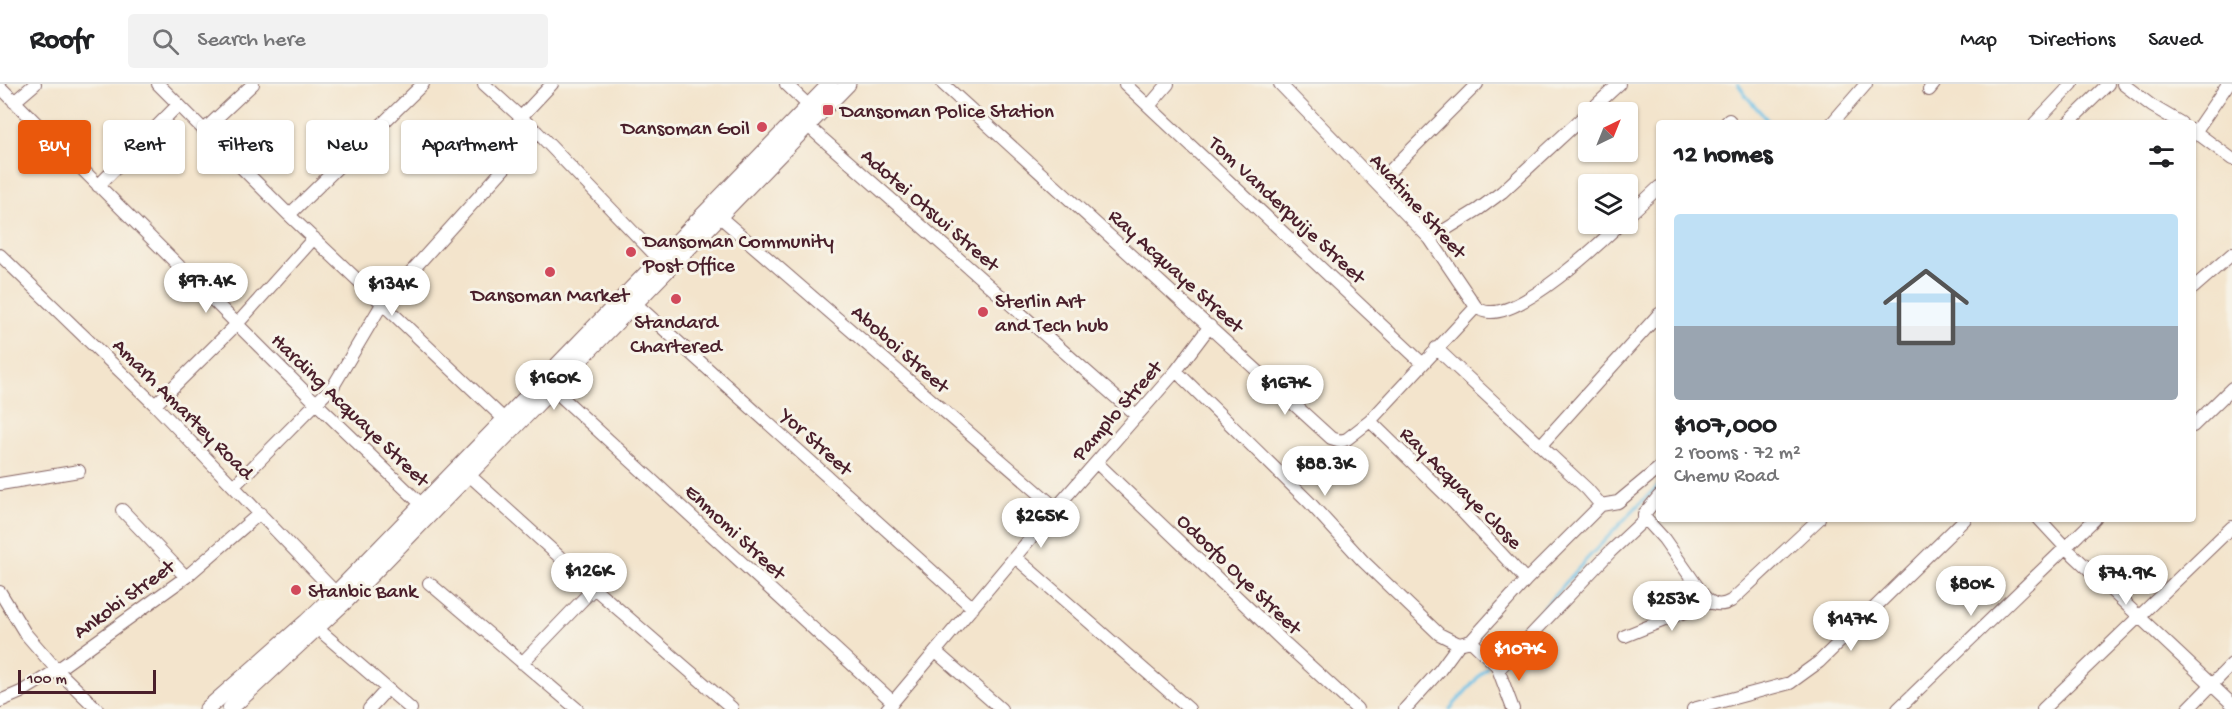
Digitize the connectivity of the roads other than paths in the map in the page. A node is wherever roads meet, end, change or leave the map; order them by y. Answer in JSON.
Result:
{"nodes":[{"id":1,"x":35,"y":84,"type":"edge"},
{"id":2,"x":158,"y":84,"type":"edge"},
{"id":3,"x":253,"y":84,"type":"edge"},
{"id":4,"x":423,"y":84,"type":"edge"},
{"id":5,"x":484,"y":84,"type":"edge"},
{"id":6,"x":552,"y":84,"type":"edge"},
{"id":7,"x":786,"y":84,"type":"edge"},
{"id":8,"x":830,"y":84,"type":"edge"},
{"id":9,"x":849,"y":84,"type":"edge"},
{"id":10,"x":943,"y":84,"type":"edge"},
{"id":11,"x":1125,"y":84,"type":"edge"},
{"id":12,"x":1168,"y":84,"type":"edge"},
{"id":13,"x":1280,"y":84,"type":"edge"},
{"id":14,"x":1477,"y":84,"type":"edge"},
{"id":15,"x":1619,"y":84,"type":"edge"},
{"id":16,"x":1866,"y":84,"type":"edge"},
{"id":17,"x":2072,"y":84,"type":"edge"},
{"id":18,"x":2108,"y":84,"type":"edge"},
{"id":19,"x":2123,"y":84,"type":"edge"},
{"id":20,"x":2228,"y":84,"type":"edge"},
{"id":21,"x":0,"y":87,"type":"edge"},
{"id":22,"x":14,"y":102,"type":"junction"},
{"id":23,"x":178,"y":105,"type":"junction"},
{"id":24,"x":809,"y":106,"type":"junction"},
{"id":25,"x":1149,"y":106,"type":"junction"},
{"id":26,"x":521,"y":117,"type":"junction"},
{"id":27,"x":215,"y":120,"type":"edge"},
{"id":28,"x":524,"y":120,"type":"edge"},
{"id":29,"x":1835,"y":120,"type":"edge"},
{"id":30,"x":2038,"y":120,"type":"edge"},
{"id":31,"x":2071,"y":120,"type":"edge"},
{"id":32,"x":2176,"y":120,"type":"edge"},
{"id":33,"x":197,"y":123,"type":"edge"},
{"id":34,"x":808,"y":126,"type":"junction"},
{"id":35,"x":2196,"y":129,"type":"edge"},
{"id":36,"x":537,"y":132,"type":"edge"},
{"id":37,"x":2196,"y":133,"type":"edge"},
{"id":38,"x":2232,"y":159,"type":"edge"},
{"id":39,"x":248,"y":174,"type":"edge"},
{"id":40,"x":499,"y":174,"type":"edge"},
{"id":41,"x":1377,"y":184,"type":"junction"},
{"id":42,"x":98,"y":186,"type":"junction"},
{"id":43,"x":1656,"y":189,"type":"edge"},
{"id":44,"x":1638,"y":206,"type":"edge"},
{"id":45,"x":289,"y":215,"type":"junction"},
{"id":46,"x":720,"y":217,"type":"junction"},
{"id":47,"x":1609,"y":234,"type":"edge"},
{"id":48,"x":314,"y":238,"type":"junction"},
{"id":49,"x":1430,"y":240,"type":"junction"},
{"id":50,"x":2232,"y":254,"type":"edge"},
{"id":51,"x":0,"y":255,"type":"edge"},
{"id":52,"x":659,"y":259,"type":"junction"},
{"id":53,"x":2196,"y":285,"type":"edge"},
{"id":54,"x":382,"y":303,"type":"junction"},
{"id":55,"x":636,"y":304,"type":"junction"},
{"id":56,"x":1476,"y":307,"type":"junction"},
{"id":57,"x":1656,"y":317,"type":"edge"},
{"id":58,"x":237,"y":324,"type":"junction"},
{"id":59,"x":1210,"y":326,"type":"junction"},
{"id":60,"x":1436,"y":348,"type":"junction"},
{"id":61,"x":1422,"y":363,"type":"junction"},
{"id":62,"x":1176,"y":371,"type":"junction"},
{"id":63,"x":2232,"y":388,"type":"edge"},
{"id":64,"x":553,"y":389,"type":"junction"},
{"id":65,"x":317,"y":404,"type":"junction"},
{"id":66,"x":156,"y":405,"type":"junction"},
{"id":67,"x":1137,"y":416,"type":"junction"},
{"id":68,"x":504,"y":419,"type":"junction"},
{"id":69,"x":1370,"y":421,"type":"junction"},
{"id":70,"x":2196,"y":423,"type":"edge"},
{"id":71,"x":1541,"y":445,"type":"junction"},
{"id":72,"x":1097,"y":463,"type":"junction"},
{"id":73,"x":1656,"y":470,"type":"edge"},
{"id":74,"x":80,"y":471,"type":"dead end"},
{"id":75,"x":468,"y":474,"type":"junction"},
{"id":76,"x":0,"y":484,"type":"edge"},
{"id":77,"x":234,"y":486,"type":"junction"},
{"id":78,"x":1656,"y":500,"type":"edge"},
{"id":79,"x":421,"y":504,"type":"junction"},
{"id":80,"x":1601,"y":505,"type":"junction"},
{"id":81,"x":1056,"y":508,"type":"junction"},
{"id":82,"x":122,"y":510,"type":"dead end"},
{"id":83,"x":260,"y":513,"type":"junction"},
{"id":84,"x":1645,"y":519,"type":"junction"},
{"id":85,"x":1816,"y":522,"type":"edge"},
{"id":86,"x":1962,"y":522,"type":"edge"},
{"id":87,"x":2042,"y":522,"type":"edge"},
{"id":88,"x":2092,"y":522,"type":"edge"},
{"id":89,"x":2232,"y":527,"type":"edge"},
{"id":90,"x":2065,"y":547,"type":"junction"},
{"id":91,"x":1015,"y":557,"type":"junction"},
{"id":92,"x":186,"y":577,"type":"junction"},
{"id":93,"x":1526,"y":580,"type":"junction"},
{"id":94,"x":429,"y":583,"type":"dead end"},
{"id":95,"x":594,"y":588,"type":"junction"},
{"id":96,"x":0,"y":592,"type":"edge"},
{"id":97,"x":336,"y":593,"type":"junction"},
{"id":98,"x":1707,"y":599,"type":"junction"},
{"id":99,"x":973,"y":608,"type":"junction"},
{"id":100,"x":2138,"y":616,"type":"junction"},
{"id":101,"x":318,"y":629,"type":"junction"},
{"id":102,"x":1625,"y":636,"type":"dead end"},
{"id":103,"x":1465,"y":643,"type":"junction"},
{"id":104,"x":936,"y":652,"type":"junction"},
{"id":105,"x":522,"y":663,"type":"junction"},
{"id":106,"x":2232,"y":664,"type":"edge"},
{"id":107,"x":1498,"y":668,"type":"junction"},
{"id":108,"x":57,"y":670,"type":"junction"},
{"id":109,"x":2211,"y":685,"type":"junction"},
{"id":110,"x":387,"y":689,"type":"junction"},
{"id":111,"x":0,"y":701,"type":"edge"},
{"id":112,"x":2232,"y":704,"type":"edge"},
{"id":113,"x":890,"y":706,"type":"edge"},
{"id":114,"x":732,"y":708,"type":"edge"},
{"id":115,"x":96,"y":709,"type":"edge"},
{"id":116,"x":207,"y":709,"type":"edge"},
{"id":117,"x":230,"y":709,"type":"edge"},
{"id":118,"x":369,"y":709,"type":"edge"},
{"id":119,"x":411,"y":709,"type":"edge"},
{"id":120,"x":577,"y":709,"type":"edge"},
{"id":121,"x":1001,"y":709,"type":"edge"},
{"id":122,"x":1189,"y":709,"type":"edge"},
{"id":123,"x":1357,"y":709,"type":"edge"},
{"id":124,"x":1405,"y":709,"type":"edge"},
{"id":125,"x":1513,"y":709,"type":"edge"},
{"id":126,"x":1693,"y":709,"type":"edge"},
{"id":127,"x":1898,"y":709,"type":"edge"},
{"id":128,"x":2043,"y":709,"type":"edge"},
{"id":129,"x":2188,"y":709,"type":"edge"}],
"edges":[{"from":1,"to":22,"type":"street"},
{"from":2,"to":23,"type":"street"},
{"from":3,"to":27,"type":"street"},
{"from":4,"to":45,"type":"street"},
{"from":5,"to":26,"type":"street"},
{"from":6,"to":26,"type":"street"},
{"from":7,"to":24,"type":"street"},
{"from":8,"to":24,"type":"main road"},
{"from":9,"to":34,"type":"main road"},
{"from":10,"to":59,"type":"street","name":"Ray Acquaye Street"},
{"from":11,"to":25,"type":"street","name":"Tom Vanderpuije Street"},
{"from":12,"to":25,"type":"street"},
{"from":13,"to":41,"type":"street","name":"Avatime Street"},
{"from":14,"to":41,"type":"street"},
{"from":15,"to":49,"type":"street"},
{"from":16,"to":29,"type":"street"},
{"from":17,"to":30,"type":"street"},
{"from":18,"to":31,"type":"street"},
{"from":19,"to":32,"type":"street"},
{"from":20,"to":35,"type":"street"},
{"from":21,"to":22,"type":"street","name":"Harding Acquaye Street"},
{"from":22,"to":42,"type":"street","name":"Harding Acquaye Street"},
{"from":23,"to":33,"type":"street"},
{"from":23,"to":42,"type":"street"},
{"from":24,"to":52,"type":"main road"},
{"from":25,"to":61,"type":"street","name":"Tom Vanderpuije Street"},
{"from":26,"to":28,"type":"street"},
{"from":34,"to":46,"type":"main road"},
{"from":34,"to":67,"type":"street","name":"Adotei Otswi Street"},
{"from":36,"to":52,"type":"street"},
{"from":37,"to":38,"type":"street"},
{"from":39,"to":45,"type":"street"},
{"from":40,"to":54,"type":"street"},
{"from":41,"to":49,"type":"street","name":"Avatime Street"},
{"from":42,"to":58,"type":"street","name":"Harding Acquaye Street"},
{"from":43,"to":44,"type":"street"},
{"from":45,"to":48,"type":"street"},
{"from":46,"to":55,"type":"main road"},
{"from":46,"to":81,"type":"street","name":"Aboboi Street"},
{"from":47,"to":56,"type":"street"},
{"from":48,"to":54,"type":"street"},
{"from":48,"to":58,"type":"street"},
{"from":49,"to":56,"type":"street","name":"Avatime Street"},
{"from":50,"to":53,"type":"street"},
{"from":51,"to":66,"type":"street","name":"Amarh Amartey Road"},
{"from":52,"to":68,"type":"main road"},
{"from":54,"to":65,"type":"street"},
{"from":54,"to":68,"type":"street"},
{"from":55,"to":64,"type":"main road"},
{"from":55,"to":99,"type":"street","name":"Yor Street"},
{"from":56,"to":60,"type":"street"},
{"from":57,"to":71,"type":"street"},
{"from":58,"to":65,"type":"street","name":"Harding Acquaye Street"},
{"from":58,"to":66,"type":"street"},
{"from":59,"to":62,"type":"street","name":"Pamplo Street"},
{"from":59,"to":69,"type":"street","name":"Ray Acquaye Street"},
{"from":60,"to":61,"type":"street","name":"Ray Acquaye Street"},
{"from":60,"to":71,"type":"street"},
{"from":61,"to":69,"type":"street","name":"Ray Acquaye Street"},
{"from":62,"to":67,"type":"street","name":"Pamplo Street"},
{"from":62,"to":103,"type":"street"},
{"from":63,"to":70,"type":"street"},
{"from":64,"to":75,"type":"main road"},
{"from":64,"to":113,"type":"street","name":"Enmomi Street"},
{"from":65,"to":77,"type":"street"},
{"from":65,"to":79,"type":"street","name":"Harding Acquaye Street"},
{"from":66,"to":77,"type":"street","name":"Amarh Amartey Road"},
{"from":67,"to":72,"type":"street","name":"Pamplo Street"},
{"from":68,"to":79,"type":"main road"},
{"from":69,"to":93,"type":"street","name":"Ray Acquaye Close"},
{"from":71,"to":80,"type":"street"},
{"from":72,"to":81,"type":"street","name":"Pamplo Street"},
{"from":72,"to":123,"type":"street","name":"Odoofo Oye Street"},
{"from":73,"to":80,"type":"street"},
{"from":74,"to":76,"type":"street"},
{"from":75,"to":95,"type":"street"},
{"from":75,"to":101,"type":"main road"},
{"from":77,"to":83,"type":"street","name":"Amarh Amartey Road"},
{"from":78,"to":84,"type":"street"},
{"from":79,"to":97,"type":"main road"},
{"from":80,"to":93,"type":"street"},
{"from":81,"to":91,"type":"street","name":"Pamplo Street"},
{"from":82,"to":92,"type":"street"},
{"from":83,"to":92,"type":"street","name":"Ankobi Street"},
{"from":83,"to":97,"type":"street","name":"Amarh Amartey Road"},
{"from":84,"to":98,"type":"street"},
{"from":84,"to":107,"type":"street"},
{"from":85,"to":98,"type":"street"},
{"from":86,"to":126,"type":"street"},
{"from":87,"to":90,"type":"street"},
{"from":88,"to":90,"type":"street"},
{"from":89,"to":100,"type":"street"},
{"from":90,"to":100,"type":"street"},
{"from":90,"to":127,"type":"street"},
{"from":91,"to":99,"type":"street","name":"Pamplo Street"},
{"from":91,"to":122,"type":"street"},
{"from":92,"to":108,"type":"street","name":"Ankobi Street"},
{"from":93,"to":103,"type":"street"},
{"from":94,"to":105,"type":"street"},
{"from":95,"to":105,"type":"street"},
{"from":95,"to":114,"type":"street"},
{"from":96,"to":108,"type":"street"},
{"from":97,"to":116,"type":"main road"},
{"from":98,"to":102,"type":"street"},
{"from":99,"to":104,"type":"street","name":"Pamplo Street"},
{"from":100,"to":109,"type":"street"},
{"from":100,"to":128,"type":"street"},
{"from":101,"to":110,"type":"street"},
{"from":101,"to":117,"type":"main road"},
{"from":103,"to":107,"type":"street"},
{"from":103,"to":124,"type":"street"},
{"from":104,"to":113,"type":"street","name":"Pamplo Street"},
{"from":104,"to":121,"type":"street"},
{"from":105,"to":120,"type":"street"},
{"from":106,"to":109,"type":"street"},
{"from":107,"to":125,"type":"street"},
{"from":108,"to":111,"type":"street","name":"Ankobi Street"},
{"from":108,"to":115,"type":"street"},
{"from":109,"to":112,"type":"street"},
{"from":109,"to":129,"type":"street"},
{"from":110,"to":118,"type":"street"},
{"from":110,"to":119,"type":"street"}]}
